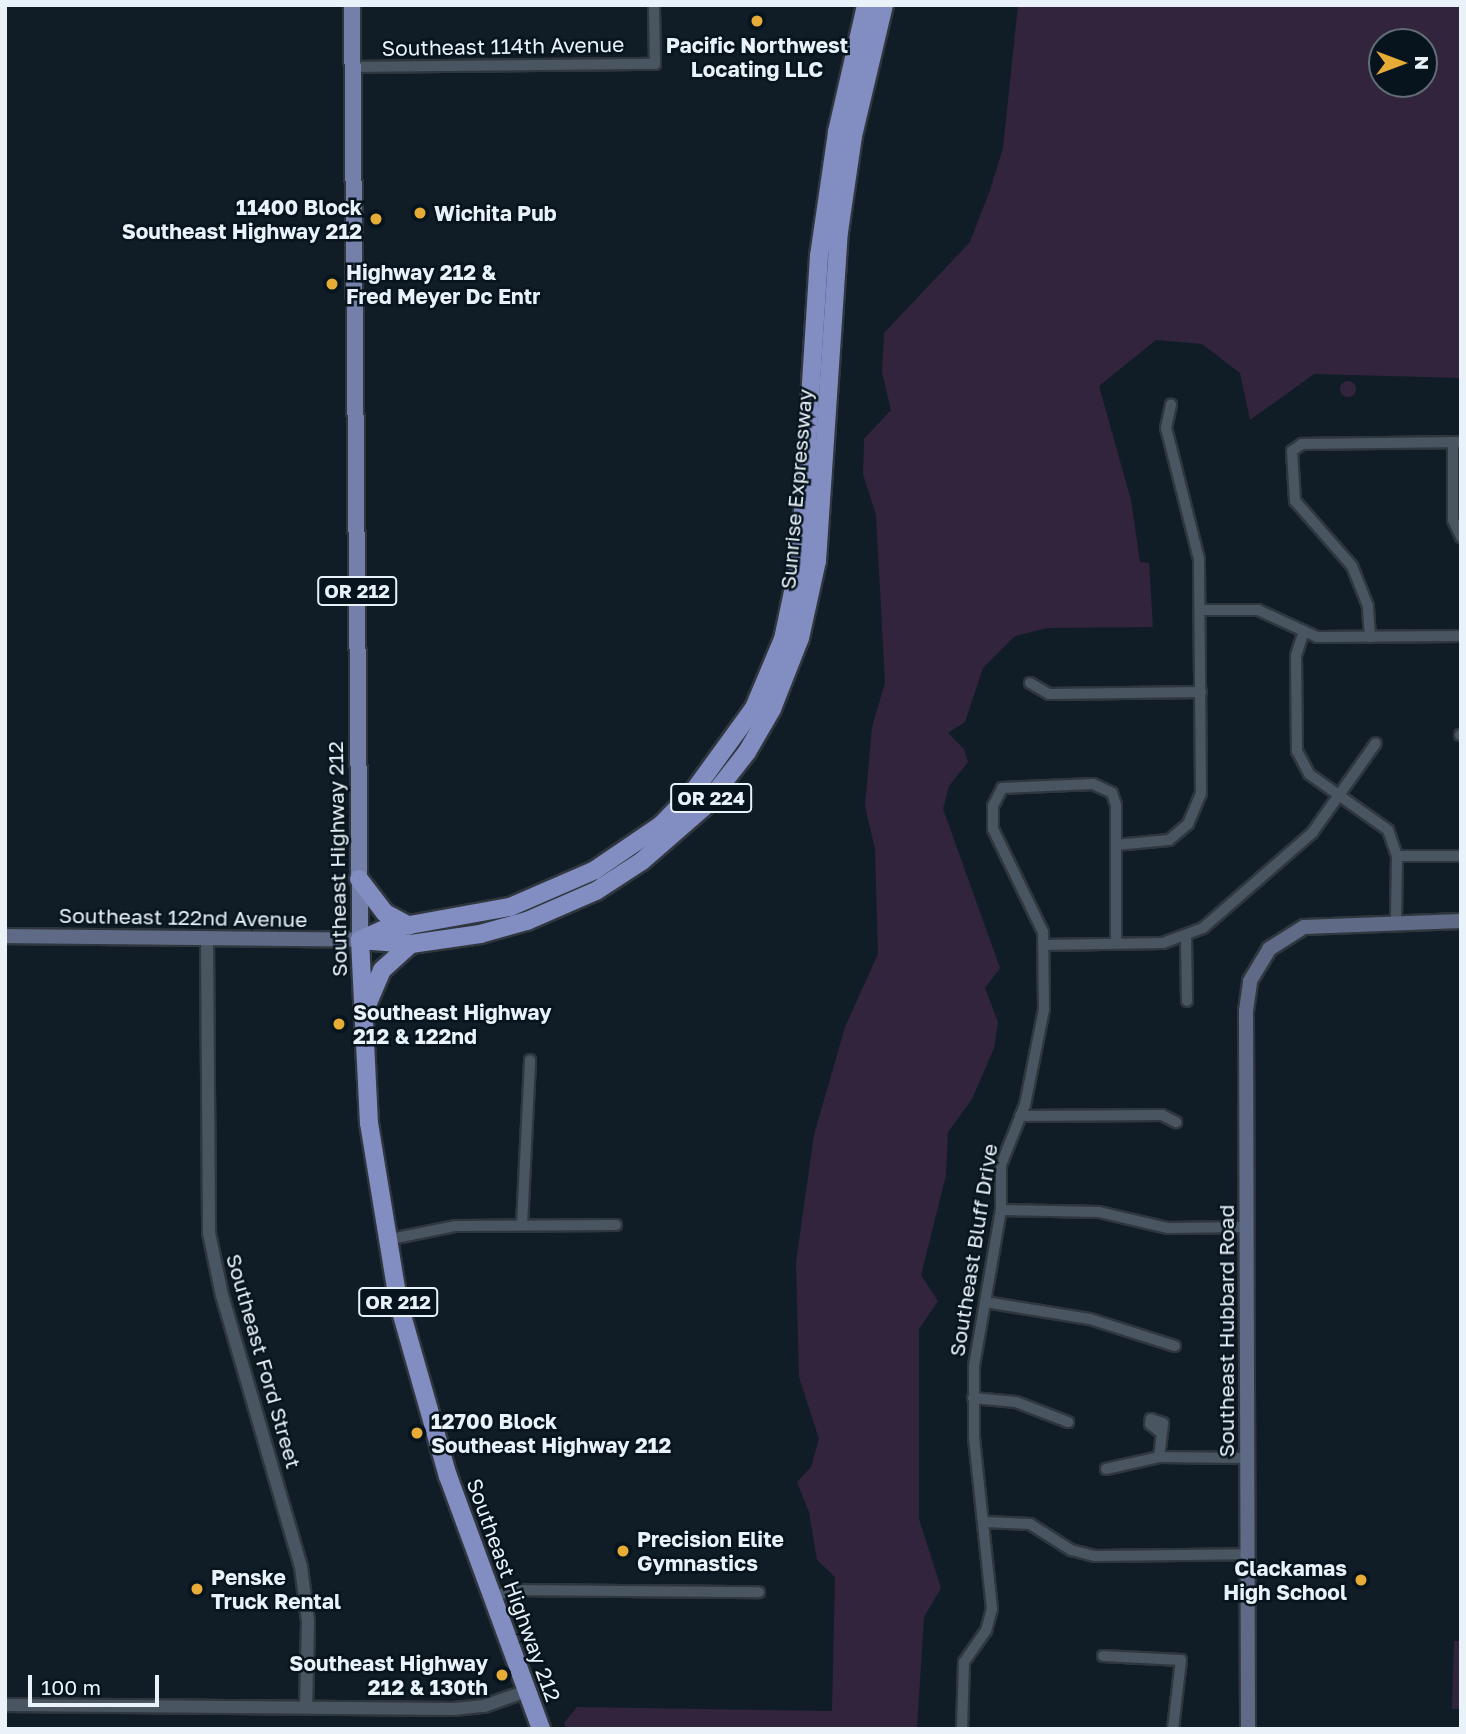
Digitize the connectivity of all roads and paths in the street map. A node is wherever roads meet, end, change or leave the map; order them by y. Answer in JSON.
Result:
{"nodes":[{"id":1,"x":352,"y":5,"type":"edge"},
{"id":2,"x":654,"y":5,"type":"edge"},
{"id":3,"x":866,"y":5,"type":"edge"},
{"id":4,"x":884,"y":5,"type":"edge"},
{"id":5,"x":352,"y":67,"type":"junction"},
{"id":6,"x":1171,"y":405,"type":"dead end"},
{"id":7,"x":1457,"y":442,"type":"edge"},
{"id":8,"x":1461,"y":537,"type":"edge"},
{"id":9,"x":1202,"y":610,"type":"junction"},
{"id":10,"x":1303,"y":634,"type":"junction"},
{"id":11,"x":1461,"y":636,"type":"edge"},
{"id":12,"x":1370,"y":637,"type":"junction"},
{"id":13,"x":1030,"y":683,"type":"dead end"},
{"id":14,"x":1201,"y":692,"type":"junction"},
{"id":15,"x":1376,"y":743,"type":"dead end"},
{"id":16,"x":1341,"y":796,"type":"junction"},
{"id":17,"x":1116,"y":845,"type":"junction"},
{"id":18,"x":1397,"y":856,"type":"junction"},
{"id":19,"x":1461,"y":856,"type":"edge"},
{"id":20,"x":359,"y":879,"type":"junction"},
{"id":21,"x":1396,"y":921,"type":"junction"},
{"id":22,"x":1461,"y":921,"type":"edge"},
{"id":23,"x":410,"y":935,"type":"junction"},
{"id":24,"x":5,"y":936,"type":"edge"},
{"id":25,"x":207,"y":938,"type":"junction"},
{"id":26,"x":1186,"y":938,"type":"junction"},
{"id":27,"x":360,"y":940,"type":"junction"},
{"id":28,"x":1116,"y":943,"type":"junction"},
{"id":29,"x":1044,"y":945,"type":"junction"},
{"id":30,"x":1186,"y":1001,"type":"dead end"},
{"id":31,"x":363,"y":1017,"type":"junction"},
{"id":32,"x":530,"y":1060,"type":"dead end"},
{"id":33,"x":1020,"y":1116,"type":"junction"},
{"id":34,"x":1176,"y":1122,"type":"dead end"},
{"id":35,"x":1001,"y":1210,"type":"junction"},
{"id":36,"x":522,"y":1225,"type":"junction"},
{"id":37,"x":616,"y":1225,"type":"dead end"},
{"id":38,"x":1247,"y":1227,"type":"junction"},
{"id":39,"x":386,"y":1240,"type":"junction"},
{"id":40,"x":985,"y":1301,"type":"junction"},
{"id":41,"x":1175,"y":1346,"type":"dead end"},
{"id":42,"x":973,"y":1398,"type":"junction"},
{"id":43,"x":1068,"y":1422,"type":"dead end"},
{"id":44,"x":1159,"y":1431,"type":"dead end"},
{"id":45,"x":1158,"y":1457,"type":"junction"},
{"id":46,"x":1247,"y":1458,"type":"junction"},
{"id":47,"x":1106,"y":1469,"type":"dead end"},
{"id":48,"x":984,"y":1522,"type":"junction"},
{"id":49,"x":1248,"y":1555,"type":"junction"},
{"id":50,"x":759,"y":1592,"type":"dead end"},
{"id":51,"x":492,"y":1597,"type":"junction"},
{"id":52,"x":1103,"y":1657,"type":"dead end"},
{"id":53,"x":527,"y":1690,"type":"junction"},
{"id":54,"x":5,"y":1705,"type":"edge"},
{"id":55,"x":306,"y":1707,"type":"junction"},
{"id":56,"x":541,"y":1729,"type":"edge"},
{"id":57,"x":962,"y":1729,"type":"edge"},
{"id":58,"x":1173,"y":1729,"type":"edge"},
{"id":59,"x":1248,"y":1729,"type":"edge"}],
"edges":[{"from":1,"to":5,"type":"main road","name":"Southeast Highway 212","number":"OR 212"},
{"from":2,"to":5,"type":"street","name":"Southeast 114th Avenue"},
{"from":3,"to":23,"type":"highway","name":"Sunrise Expressway","number":"OR 224"},
{"from":4,"to":23,"type":"highway","name":"Sunrise Expressway","number":"OR 224"},
{"from":5,"to":20,"type":"main road","name":"Southeast Highway 212","number":"OR 212"},
{"from":6,"to":9,"type":"street"},
{"from":7,"to":8,"type":"street"},
{"from":7,"to":12,"type":"street"},
{"from":9,"to":10,"type":"street"},
{"from":9,"to":14,"type":"street"},
{"from":10,"to":12,"type":"street"},
{"from":10,"to":16,"type":"street"},
{"from":11,"to":12,"type":"street"},
{"from":13,"to":14,"type":"street"},
{"from":14,"to":17,"type":"street"},
{"from":15,"to":16,"type":"street"},
{"from":16,"to":18,"type":"street"},
{"from":16,"to":26,"type":"street"},
{"from":17,"to":28,"type":"street"},
{"from":17,"to":29,"type":"street","name":"Southeast Bluff Drive"},
{"from":18,"to":19,"type":"street"},
{"from":18,"to":21,"type":"street"},
{"from":20,"to":23,"type":"highway"},
{"from":20,"to":27,"type":"main road","name":"Southeast Highway 212","number":"OR 212"},
{"from":21,"to":22,"type":"main road"},
{"from":21,"to":38,"type":"main road","name":"Southeast Hubbard Road"},
{"from":23,"to":27,"type":"highway","name":"Sunrise Expressway","number":"OR 224"},
{"from":23,"to":31,"type":"highway"},
{"from":24,"to":25,"type":"main road","name":"Southeast 122nd Avenue"},
{"from":25,"to":27,"type":"main road","name":"Southeast 122nd Avenue"},
{"from":25,"to":55,"type":"street","name":"Southeast Ford Street"},
{"from":26,"to":28,"type":"street"},
{"from":26,"to":30,"type":"street"},
{"from":27,"to":31,"type":"highway","name":"Southeast Highway 212","number":"OR 212"},
{"from":28,"to":29,"type":"street"},
{"from":29,"to":33,"type":"street","name":"Southeast Bluff Drive"},
{"from":31,"to":39,"type":"highway","name":"Southeast Highway 212","number":"OR 212"},
{"from":32,"to":36,"type":"street"},
{"from":33,"to":34,"type":"street"},
{"from":33,"to":35,"type":"street","name":"Southeast Bluff Drive"},
{"from":35,"to":38,"type":"street"},
{"from":35,"to":40,"type":"street","name":"Southeast Bluff Drive"},
{"from":36,"to":37,"type":"street"},
{"from":36,"to":39,"type":"street"},
{"from":38,"to":46,"type":"main road","name":"Southeast Hubbard Road"},
{"from":39,"to":51,"type":"highway","name":"Southeast Highway 212","number":"OR 212"},
{"from":40,"to":41,"type":"street"},
{"from":40,"to":42,"type":"street","name":"Southeast Bluff Drive"},
{"from":42,"to":43,"type":"street"},
{"from":42,"to":48,"type":"street","name":"Southeast Bluff Drive"},
{"from":44,"to":45,"type":"street"},
{"from":45,"to":46,"type":"street"},
{"from":45,"to":47,"type":"street"},
{"from":46,"to":49,"type":"main road","name":"Southeast Hubbard Road"},
{"from":48,"to":49,"type":"street"},
{"from":48,"to":57,"type":"street","name":"Southeast Bluff Drive"},
{"from":49,"to":59,"type":"main road","name":"Southeast Hubbard Road"},
{"from":50,"to":51,"type":"street"},
{"from":51,"to":53,"type":"highway","name":"Southeast Highway 212","number":"OR 212"},
{"from":52,"to":58,"type":"street"},
{"from":53,"to":55,"type":"street"},
{"from":53,"to":56,"type":"highway","name":"Southeast Highway 212","number":"OR 212"},
{"from":54,"to":55,"type":"street"}]}
